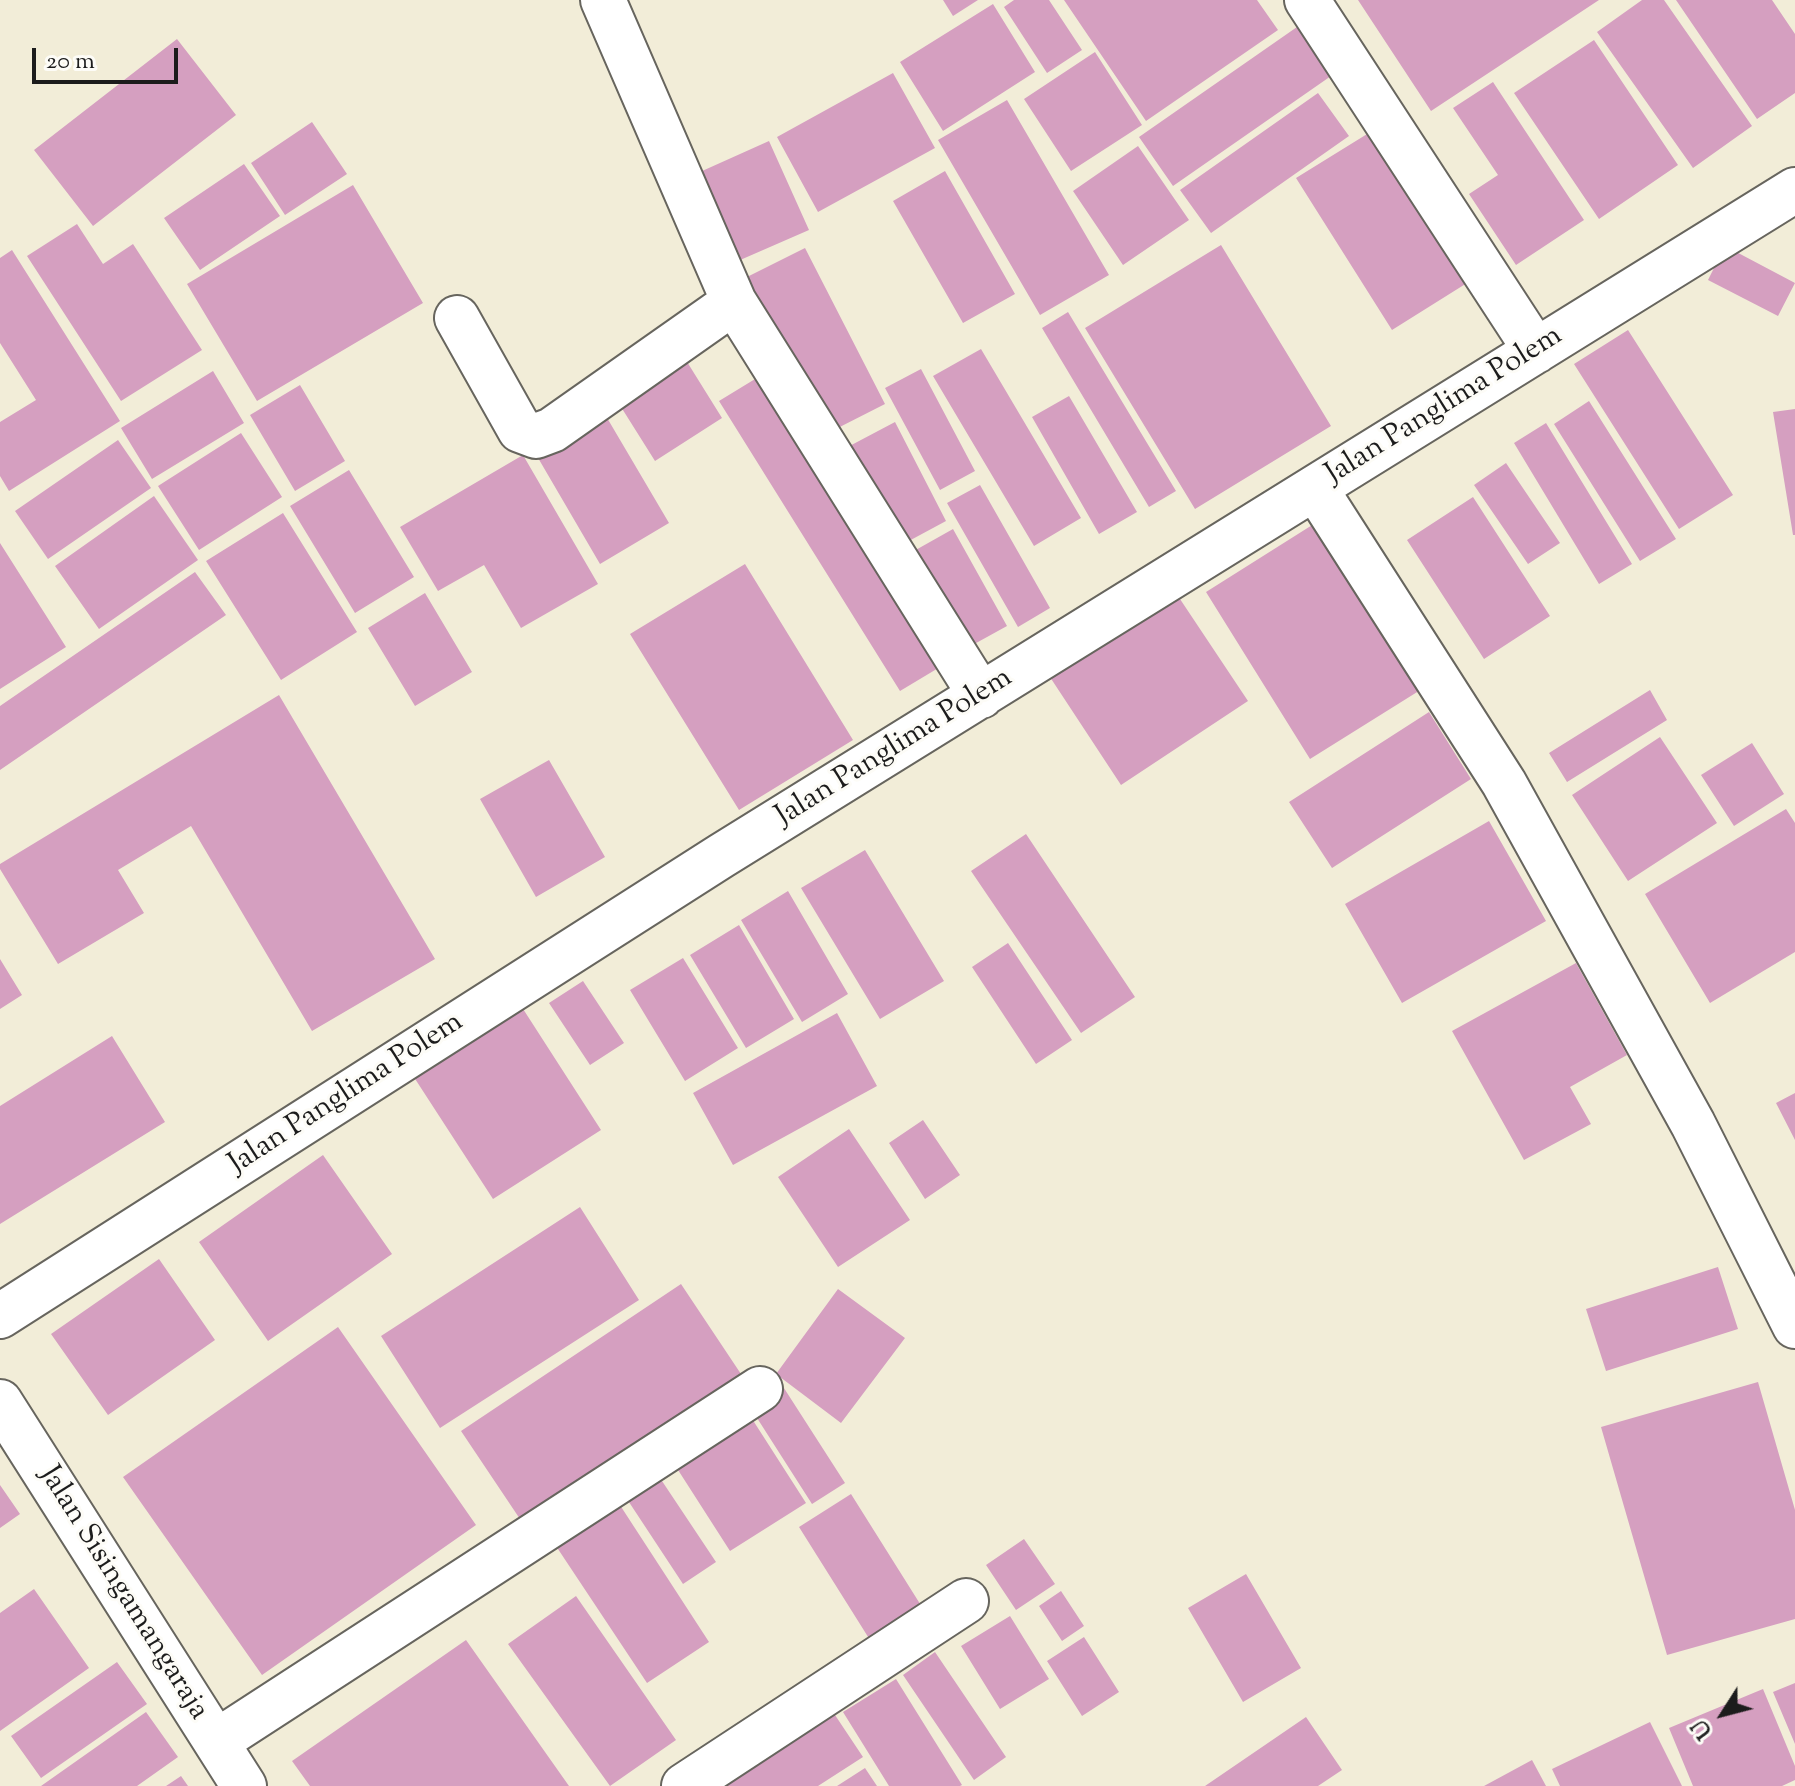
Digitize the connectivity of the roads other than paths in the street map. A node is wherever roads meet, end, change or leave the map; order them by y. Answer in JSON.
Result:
{"nodes":[{"id":1,"x":603,"y":0,"type":"edge"},
{"id":2,"x":1307,"y":0,"type":"edge"},
{"id":3,"x":1795,"y":190,"type":"edge"},
{"id":4,"x":734,"y":302,"type":"junction"},
{"id":5,"x":457,"y":318,"type":"dead end"},
{"id":6,"x":1536,"y":351,"type":"junction"},
{"id":7,"x":1315,"y":488,"type":"junction"},
{"id":8,"x":981,"y":696,"type":"junction"},
{"id":9,"x":0,"y":1316,"type":"edge"},
{"id":10,"x":1795,"y":1326,"type":"edge"},
{"id":11,"x":760,"y":1389,"type":"dead end"},
{"id":12,"x":0,"y":1402,"type":"edge"},
{"id":13,"x":966,"y":1601,"type":"dead end"},
{"id":14,"x":216,"y":1742,"type":"junction"},
{"id":15,"x":244,"y":1786,"type":"edge"},
{"id":16,"x":684,"y":1786,"type":"edge"}],
"edges":[{"from":1,"to":4,"type":"street"},
{"from":2,"to":6,"type":"street"},
{"from":3,"to":6,"type":"street","name":"Jalan Panglima Polem"},
{"from":4,"to":5,"type":"street"},
{"from":4,"to":8,"type":"street"},
{"from":6,"to":7,"type":"street","name":"Jalan Panglima Polem"},
{"from":7,"to":8,"type":"street","name":"Jalan Panglima Polem"},
{"from":7,"to":10,"type":"street"},
{"from":8,"to":9,"type":"street","name":"Jalan Panglima Polem"},
{"from":11,"to":14,"type":"street"},
{"from":12,"to":14,"type":"street","name":"Jalan Sisingamangaraja"},
{"from":13,"to":16,"type":"street"},
{"from":14,"to":15,"type":"street","name":"Jalan Sisingamangaraja"}]}
